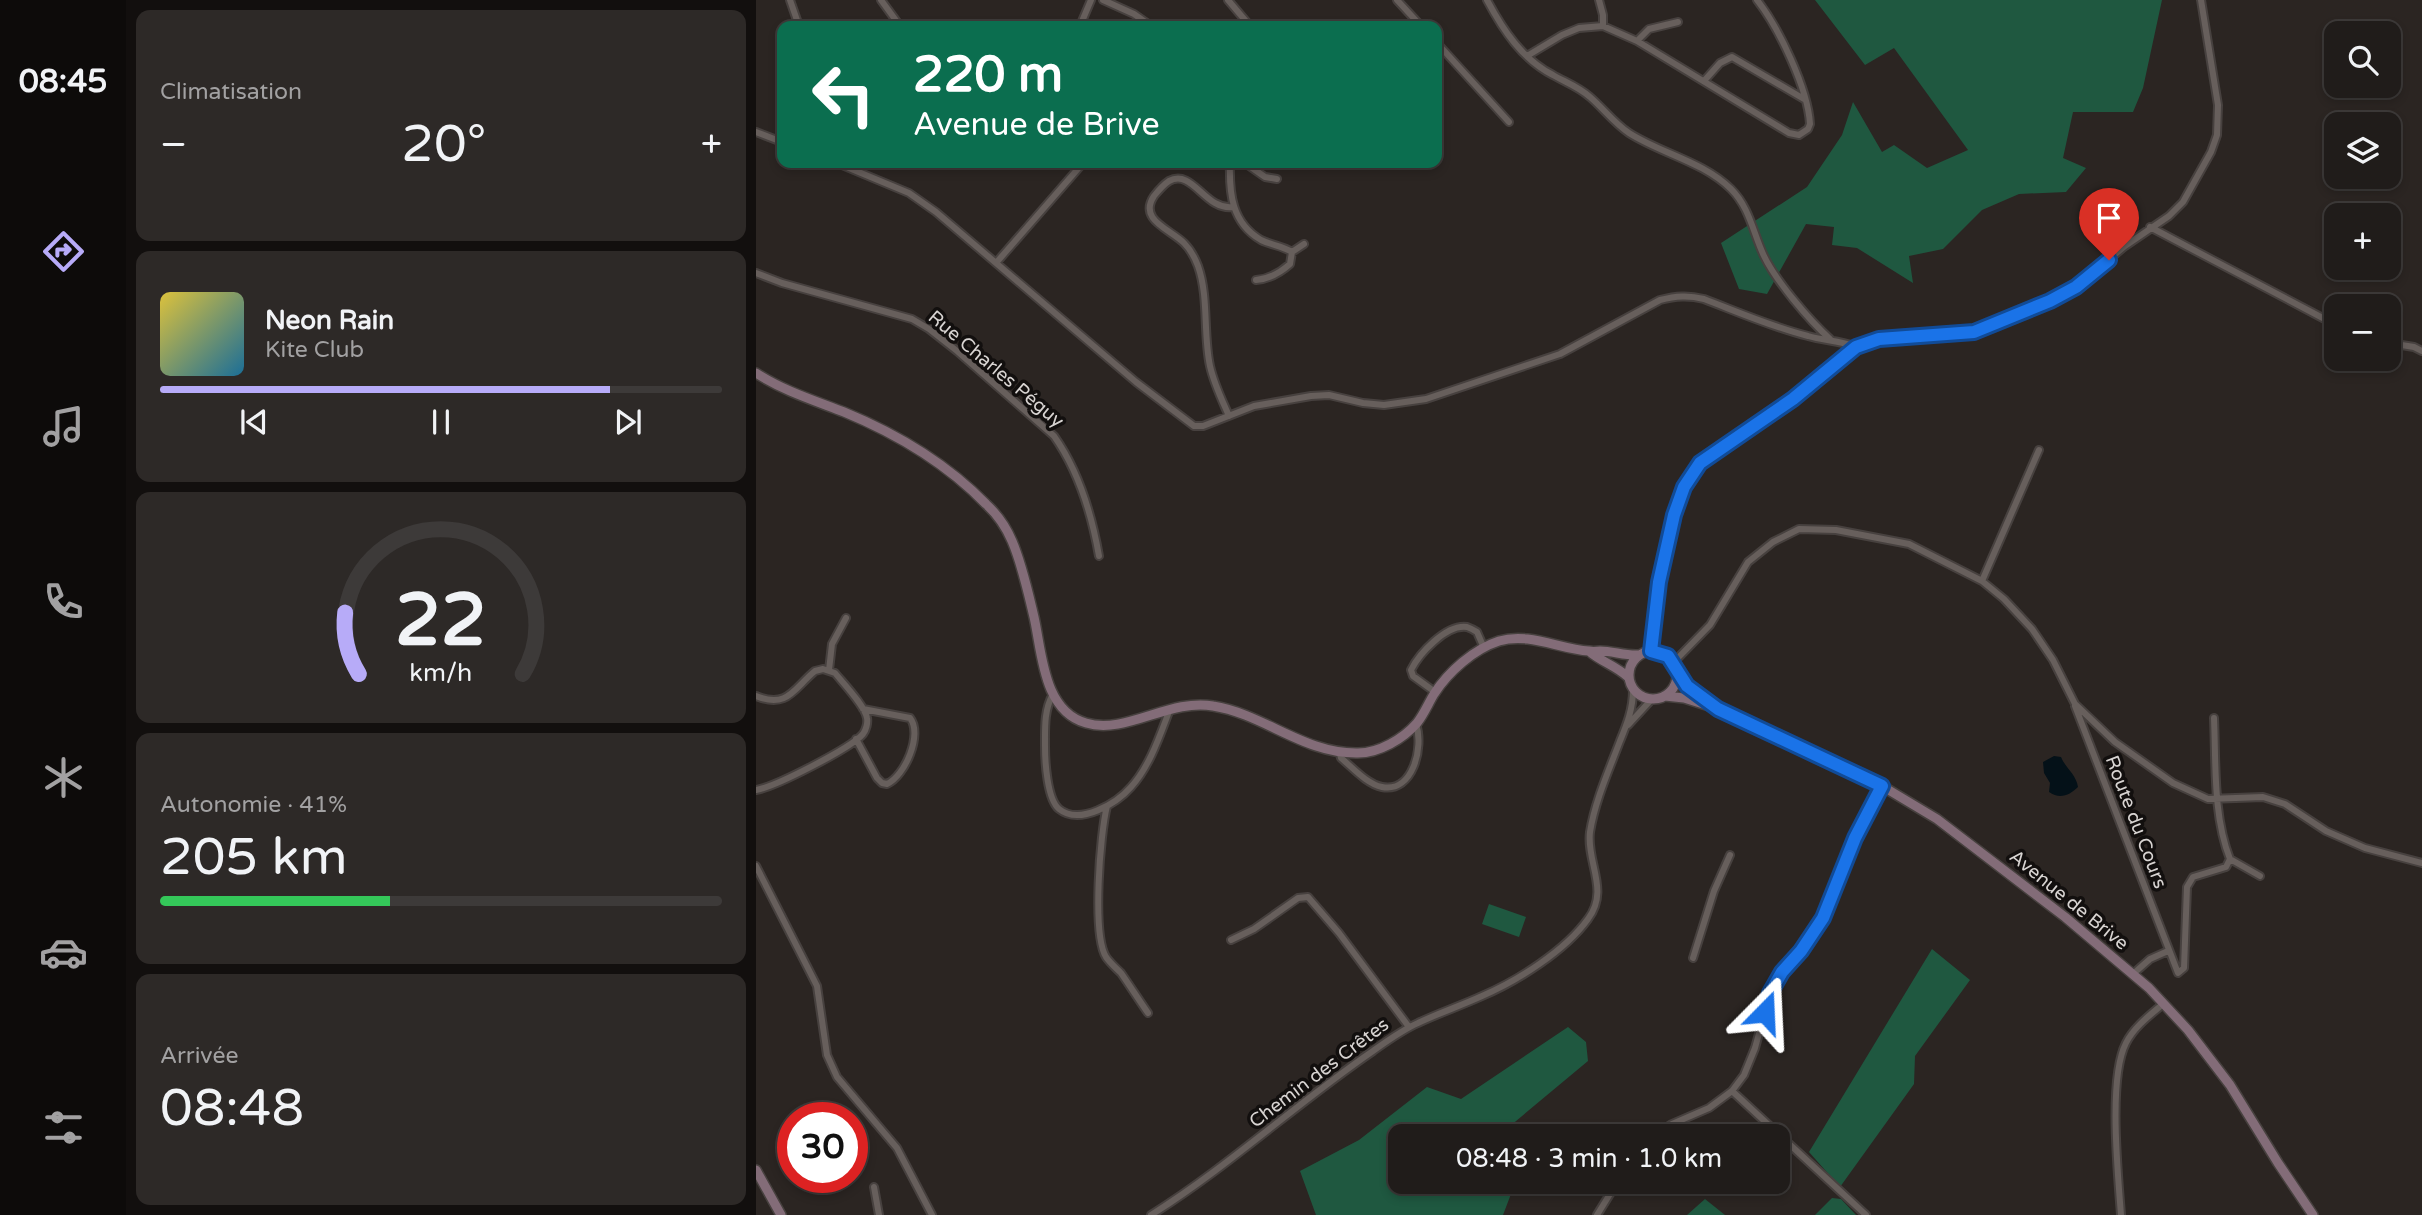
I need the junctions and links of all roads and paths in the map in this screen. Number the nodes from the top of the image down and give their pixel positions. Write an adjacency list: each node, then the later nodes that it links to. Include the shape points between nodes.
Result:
1 (790, 0): 11 (street)
2 (881, 0): 12 (street)
3 (1091, 0): 13 (street)
4 (1103, 0): 14 (street)
5 (1228, 0): 15 (street)
6 (1397, 0): 16 (street)
7 (1487, 0): 21 (street, via 1507,36)
8 (1599, 0): 18 (street)
9 (1758, 0): 23 (street, via 1786,49)
10 (2202, 0): 33 (street, via 2218,105 2217,135 2183,202)
11 (797, 21)
12 (896, 21)
13 (1082, 21)
14 (1143, 21)
15 (1246, 21)
16 (1416, 21)
17 (1678, 22): 19 (street, via 1649,29)
18 (1603, 26): 19 (street); 21 (street, via 1579,28)
19 (1637, 41): 22 (street)
20 (1442, 48): 24 (street)
21 (1527, 56): 40 (street, via 1590,97 1628,132 1704,169 1731,189 1744,205 1765,258)
22 (1704, 81): 23 (street, via 1732,57); 23 (street, via 1794,135 1804,133 1810,124)
23 (1804, 99)
24 (1509, 122)
25 (756, 132): 26 (street)
26 (777, 140)
27 (849, 168): 36 (street, via 909,192)
28 (1079, 168): 36 (street)
29 (1230, 168): 32 (street)
30 (1252, 168): 31 (street)
31 (1277, 179)
32 (1233, 207): 35 (street, via 1251,232); 45 (street, via 1216,206 1179,178 1160,189 1149,211 1183,242 1198,266 1210,366)
33 (2150, 228): 39 (street); 42 (street, via 2076,287 1974,332 1879,339)
34 (1304, 244): 35 (street)
35 (1292, 252): 38 (street, via 1285,268)
36 (996, 262): 45 (street, via 1185,421 1203,426)
37 (756, 273): 47 (street, Rue Charles Péguy, via 912,319 957,351 1054,436 1094,528)
38 (1256, 280)
39 (2324, 319)
40 (1832, 340): 42 (street); 45 (street, via 1793,332 1704,299 1674,296 1559,354 1426,399 1384,405 1311,396 1254,406)
41 (2401, 345): 43 (street)
42 (1856, 347): 51 (street, via 1766,419 1710,454 1690,474 1674,515 1659,582)
43 (2422, 351)
44 (756, 373): 59 (street, via 928,456 995,512 1012,540)
45 (1229, 416)
46 (2039, 450): 48 (street)
47 (1099, 556)
48 (1982, 581): 54 (street, Route du Cours, via 1909,544 1836,530 1798,529 1748,562 1710,625); 63 (street, Route du Cours, via 2032,629)
49 (846, 618): 55 (street, via 832,644)
50 (1484, 648): 52 (street, via 1519,639); 58 (street); 58 (street, via 1477,632 1465,627 1441,636 1415,660 1411,670)
51 (1651, 651): 53 (street); 54 (street, via 1660,652)
52 (1590, 652): 53 (street); 56 (street)
53 (1639, 655): 56 (street)
54 (1675, 667): 61 (street, via 1676,682); 66 (street, via 1687,686)
55 (829, 670): 60 (street, via 815,671 796,692 782,699); 64 (street)
56 (1628, 677): 57 (street)
57 (1633, 690): 62 (street); 69 (street, Chemin des Crêtes)
58 (1435, 692): 68 (street)
59 (1053, 694): 65 (street, via 1075,719 1088,724 1114,725); 75 (street, via 1045,726 1053,801 1069,813)
60 (756, 696)
61 (1665, 696): 62 (street); 66 (street)
62 (1651, 699): 69 (street, Chemin des Crêtes)
63 (2075, 704): 74 (street, Route du Cours, via 2115,742 2173,783); 82 (street, Route du Cours)
64 (863, 709): 70 (street, via 866,727); 70 (street, via 910,718 913,745 906,763 887,784 877,778)
65 (1170, 709): 71 (street, via 1216,706 1327,751); 75 (street, via 1142,771 1119,799)
66 (1718, 709): 72 (street, Avenue de Brive)
67 (2214, 718): 74 (street)
68 (1416, 724): 71 (street, via 1384,747 1358,753); 71 (street, via 1420,751 1415,765 1398,784 1380,787 1341,758)
69 (1627, 726): 87 (street, Chemin des Crêtes, via 1590,835 1598,882 1590,918 1560,948 1506,984)
70 (856, 739): 73 (street, via 810,767)
71 (1339, 751)
72 (1882, 786): 84 (street, Avenue de Brive, via 1961,836); 88 (street, via 1823,918 1770,993 1755,1048)
73 (756, 790)
74 (2218, 800): 77 (street); 78 (street, via 2263,797 2285,804 2326,831 2365,848)
75 (1107, 806): 86 (street, via 1098,879 1101,939 1105,956)
76 (1730, 855): 83 (street)
77 (2230, 859): 80 (street); 82 (street, Route du Cours, via 2226,867 2193,877 2187,887 2184,968 2180,973)
78 (2422, 863)
79 (756, 866): 95 (street, via 817,986 827,1055 837,1077 897,1148)
80 (2260, 876)
81 (1231, 940): 87 (street, via 1298,898 1308,897)
82 (2168, 951): 84 (street)
83 (1693, 958)
84 (2133, 974): 85 (street, Avenue de Brive)
85 (2163, 1004): 99 (street, via 2126,1042 2118,1067); 100 (street, Avenue de Brive, via 2230,1085)
86 (1148, 1013)
87 (1409, 1027): 96 (street, Chemin des Crêtes)
88 (1732, 1091): 89 (street, via 1709,1108); 98 (street)
89 (1672, 1124)
90 (756, 1170): 93 (street)
91 (874, 1187): 94 (street)
92 (1610, 1194): 97 (street)
93 (781, 1215)
94 (879, 1215)
95 (932, 1215)
96 (1151, 1215)
97 (1598, 1215)
98 (1866, 1215)
99 (2121, 1215)
100 (2313, 1215)

